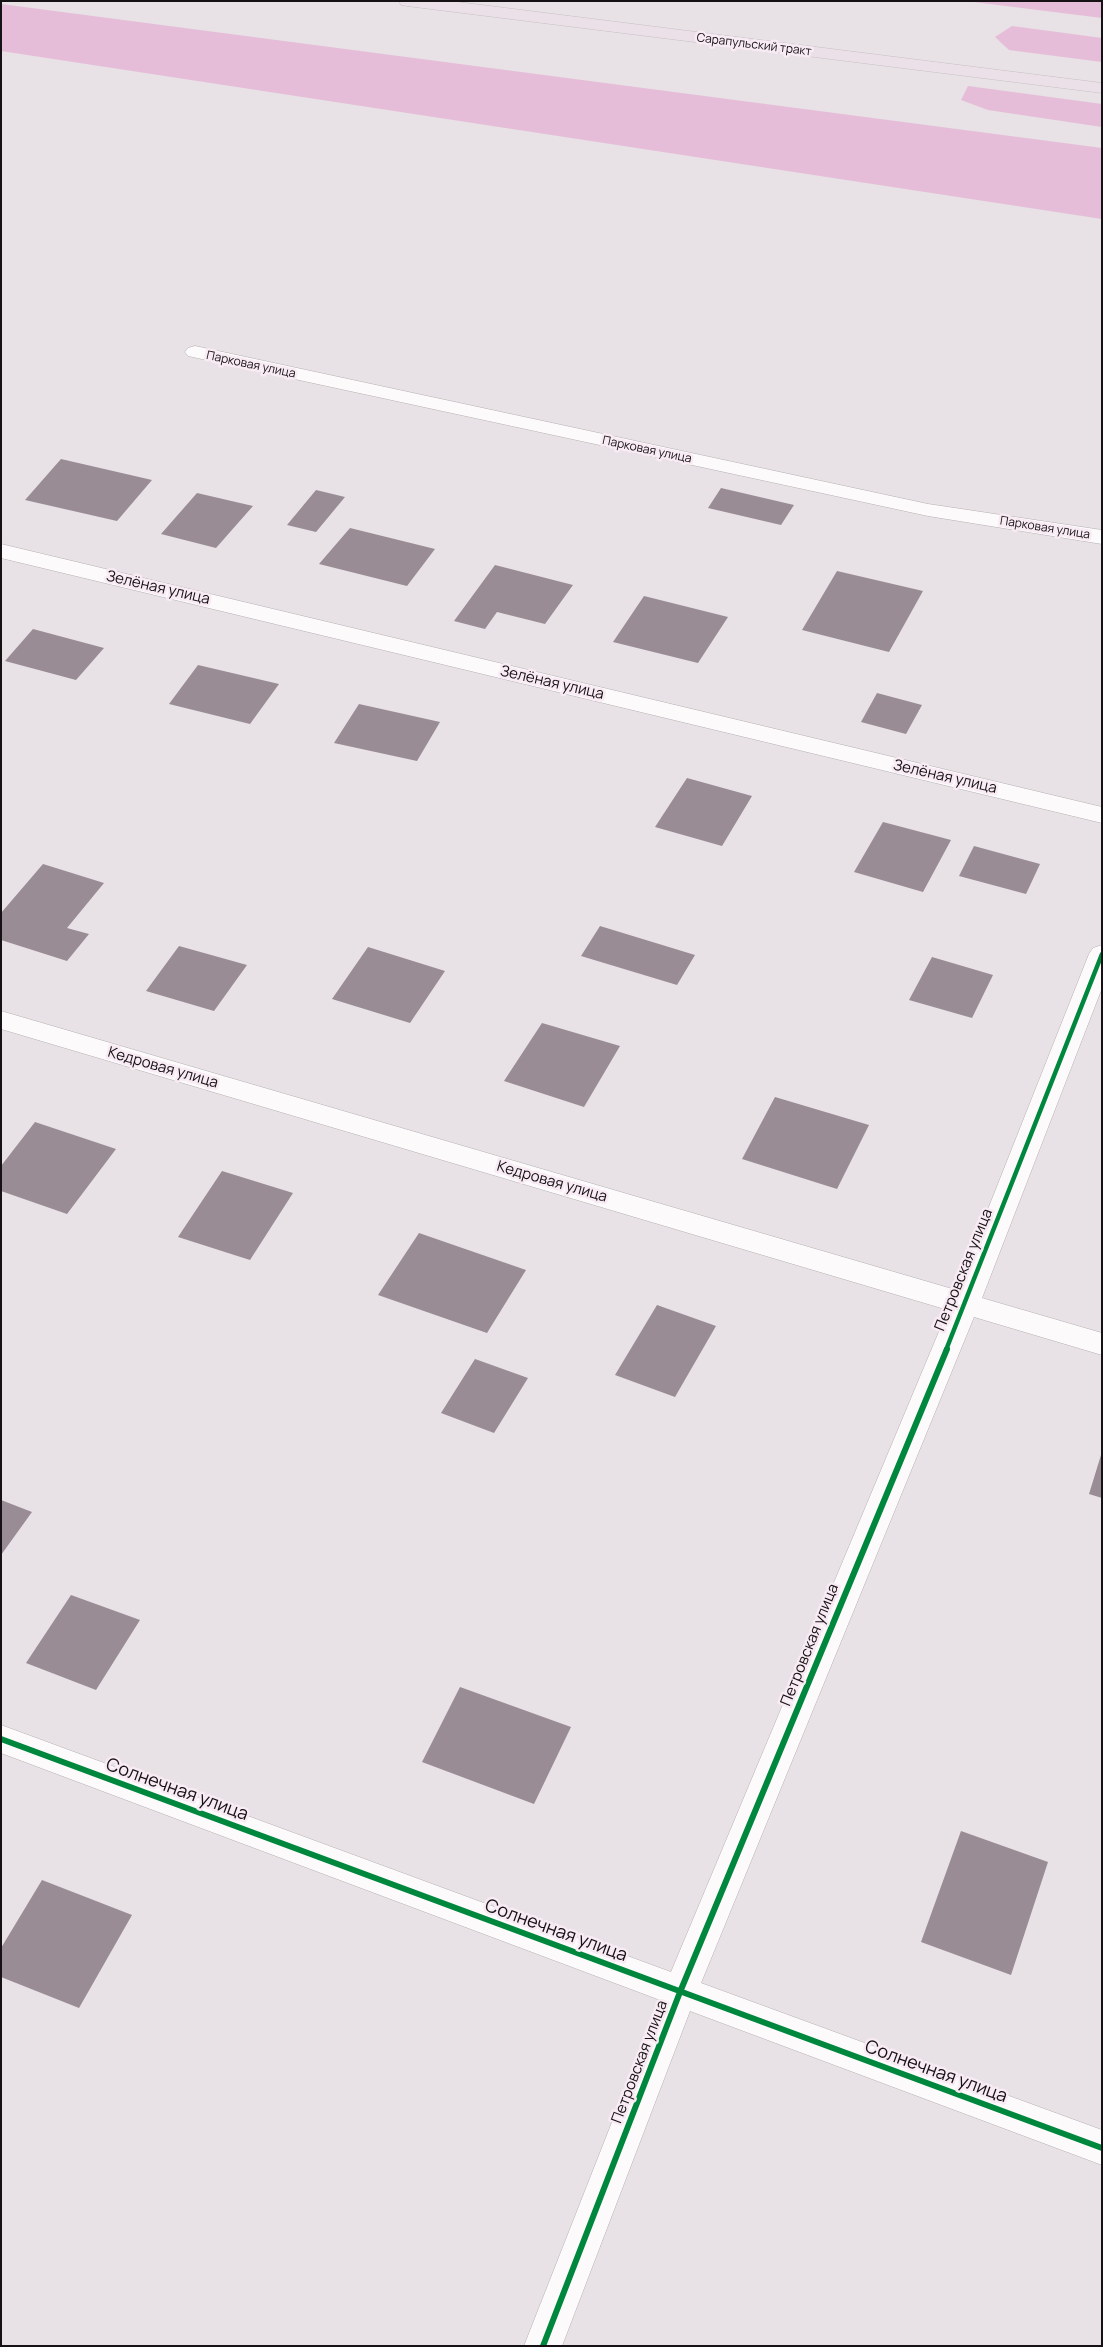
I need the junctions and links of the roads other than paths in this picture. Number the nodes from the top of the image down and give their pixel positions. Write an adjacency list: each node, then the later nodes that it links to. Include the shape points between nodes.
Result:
1 (407, 1): 2 (main road, Сарапульский тракт)
2 (1102, 88)
3 (195, 352): 4 (street, Парковая улица, via 928,510)
4 (1102, 537)
5 (1, 551): 6 (street, Зелёная улица)
6 (1102, 815)
7 (1102, 954): 9 (street, Петровская улица)
8 (1, 1020): 9 (street, Кедровая улица)
9 (965, 1304): 10 (street, Кедровая улица); 12 (street, Петровская улица)
10 (1102, 1344)
11 (1, 1739): 12 (street, Солнечная улица)
12 (680, 1992): 13 (street, Солнечная улица); 14 (street, Петровская улица)
13 (1102, 2148)
14 (543, 2346)

